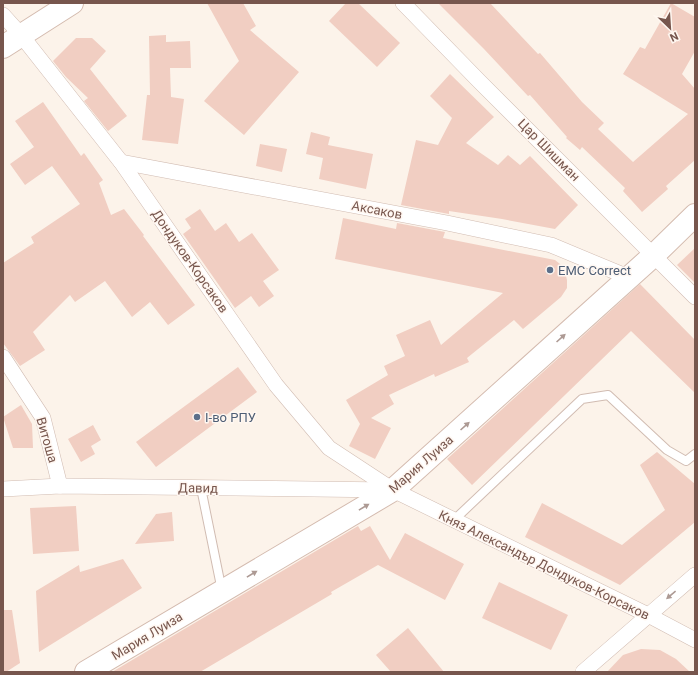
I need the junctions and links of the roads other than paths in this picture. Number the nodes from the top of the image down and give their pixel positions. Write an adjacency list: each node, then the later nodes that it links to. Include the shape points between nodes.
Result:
1 (72, 3): 4 (street)
2 (403, 3): 8 (street, Цар Шишман)
3 (3, 15): 4 (street, Дондуков-Корсаков)
4 (21, 35): 5 (street); 6 (street, Дондуков-Корсаков)
5 (3, 47)
6 (121, 162): 9 (street, Аксаков, via 551,245); 16 (street, Дондуков-Корсаков, via 276,385 329,448)
7 (695, 215): 8 (street, Мария Луиза)
8 (654, 255): 9 (street, Мария Луиза); 10 (street, Цар Шишман)
9 (628, 277): 16 (street, Мария Луиза, one-way to 9)
10 (695, 296)
11 (3, 357): 13 (street, Витоша, via 43,418)
12 (695, 454): 17 (lane, via 686,461 667,450 608,395 582,399)
13 (60, 486): 14 (street, Давид); 15 (street, Давид)
14 (201, 488): 16 (street, Давид); 19 (lane)
15 (3, 489)
16 (393, 490): 17 (street, Княз Александър Дондуков-Корсаков); 19 (street, Мария Луиза, one-way to 16)
17 (454, 520): 20 (street, Княз Александър Дондуков-Корсаков)
18 (695, 575): 20 (street, one-way to 20)
19 (222, 591): 23 (street, Мария Луиза)
20 (648, 615): 21 (street, Княз Александър Дондуков-Корсаков); 22 (street)
21 (695, 640)
22 (586, 671)
23 (86, 672)

